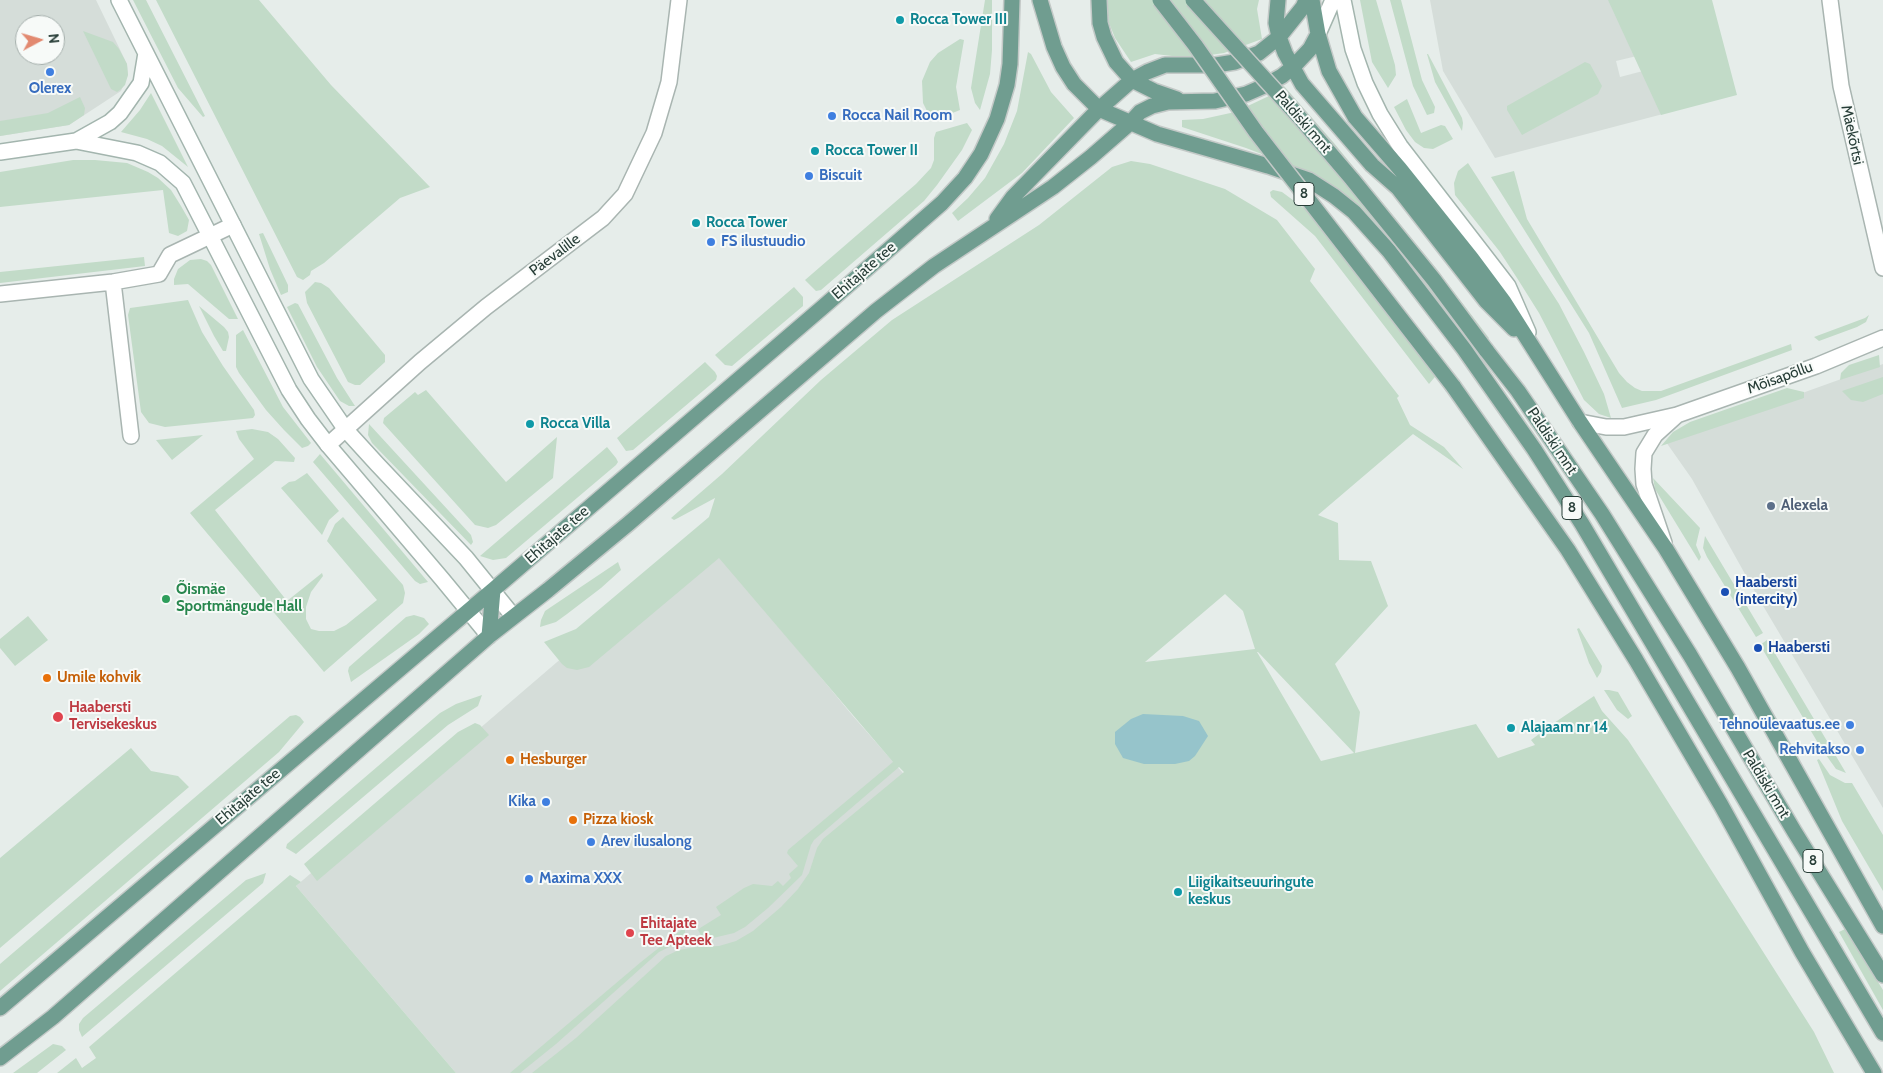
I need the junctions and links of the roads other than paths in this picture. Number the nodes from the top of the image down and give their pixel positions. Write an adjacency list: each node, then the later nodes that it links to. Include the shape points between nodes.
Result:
1 (119, 0): 18 (main road)
2 (679, 0): 36 (main road, Päevalille, via 669,82 654,133 626,194 603,218 420,362)
3 (1012, 0): 40 (main road, Ehitajate tee, via 1007,86 997,119 966,178 823,307)
4 (1040, 0): 15 (main road)
5 (1051, 0): 15 (main road)
6 (1099, 0): 20 (main road, via 1104,37 1116,62)
7 (1160, 0): 50 (main road, 8, bridge, via 1256,132 1453,386 1568,550 1721,805 1802,952)
8 (1193, 0): 46 (main road, Paldiski mnt / 8, bridge, via 1300,118 1434,280 1518,390 1602,514 1690,655)
9 (1278, 0): 17 (main road, via 1276,23)
10 (1306, 0): 17 (main road)
11 (1312, 0): 16 (main road, Paldiski mnt)
12 (1333, 0): 16 (main road)
13 (1343, 0): 33 (main road, via 1352,49 1380,114 1400,146 1508,286)
14 (1830, 0): 29 (main road, Mäekõrtsi, via 1841,86)
15 (1047, 22): 22 (main road, via 1054,47 1074,84)
16 (1318, 34): 19 (main road, via 1310,50); 33 (main road, Paldiski mnt / 8, via 1329,71 1355,117 1472,259)
17 (1279, 37): 19 (main road); 20 (main road, via 1259,53 1235,62 1165,65)
18 (146, 53): 24 (main road, via 141,83 120,113); 26 (main road)
19 (1293, 67): 21 (main road, via 1246,94); 33 (main road, via 1302,84 1372,165 1398,188 1486,301)
20 (1132, 80): 21 (main road, via 1162,95); 22 (main road)
21 (1194, 101): 23 (main road, via 1152,106)
22 (1099, 109): 23 (main road, Paldiski mnt); 27 (main road, via 1014,197)
23 (1124, 127): 27 (main road, via 1053,187); 48 (main road, Paldiski mnt / 8, via 1309,180 1354,212 1389,251 1464,349 1582,524)
24 (76, 141): 25 (main road); 28 (main road, via 137,153 160,163 183,183)
25 (0, 152)
26 (233, 225): 28 (main road); 36 (main road, via 311,379)
27 (990, 228): 43 (main road, via 876,311 628,524)
28 (210, 236): 30 (main road, via 170,255 159,274); 38 (main road, via 290,390)
29 (1883, 268)
30 (113, 282): 31 (main road); 37 (main road)
31 (0, 294)
32 (1883, 338): 34 (main road, Mõisapõllu, via 1816,366)
33 (1537, 354): 35 (main road, Paldiski mnt / 8)
34 (1677, 415): 35 (main road, Mõisapõllu, via 1624,427); 39 (main road, Mõisapõllu, via 1655,435 1644,453 1644,484)
35 (1580, 422): 39 (main road, Paldiski mnt / 8)
36 (346, 430): 38 (main road, Päevalille); 40 (main road)
37 (131, 436)
38 (328, 445): 41 (main road)
39 (1666, 549): 45 (main road, Paldiski mnt / 8, via 1738,668)
40 (493, 590): 41 (main road, Ehitajate tee); 42 (main road); 43 (main road)
41 (468, 610): 42 (main road); 44 (main road); 47 (main road, Ehitajate tee)
42 (491, 613): 43 (main road); 44 (main road)
43 (513, 616): 44 (main road)
44 (488, 636): 49 (main road, via 53,1018)
45 (1883, 926)
46 (1883, 976)
47 (0, 1008)
48 (1883, 1033)
49 (0, 1058)
50 (1874, 1073)

